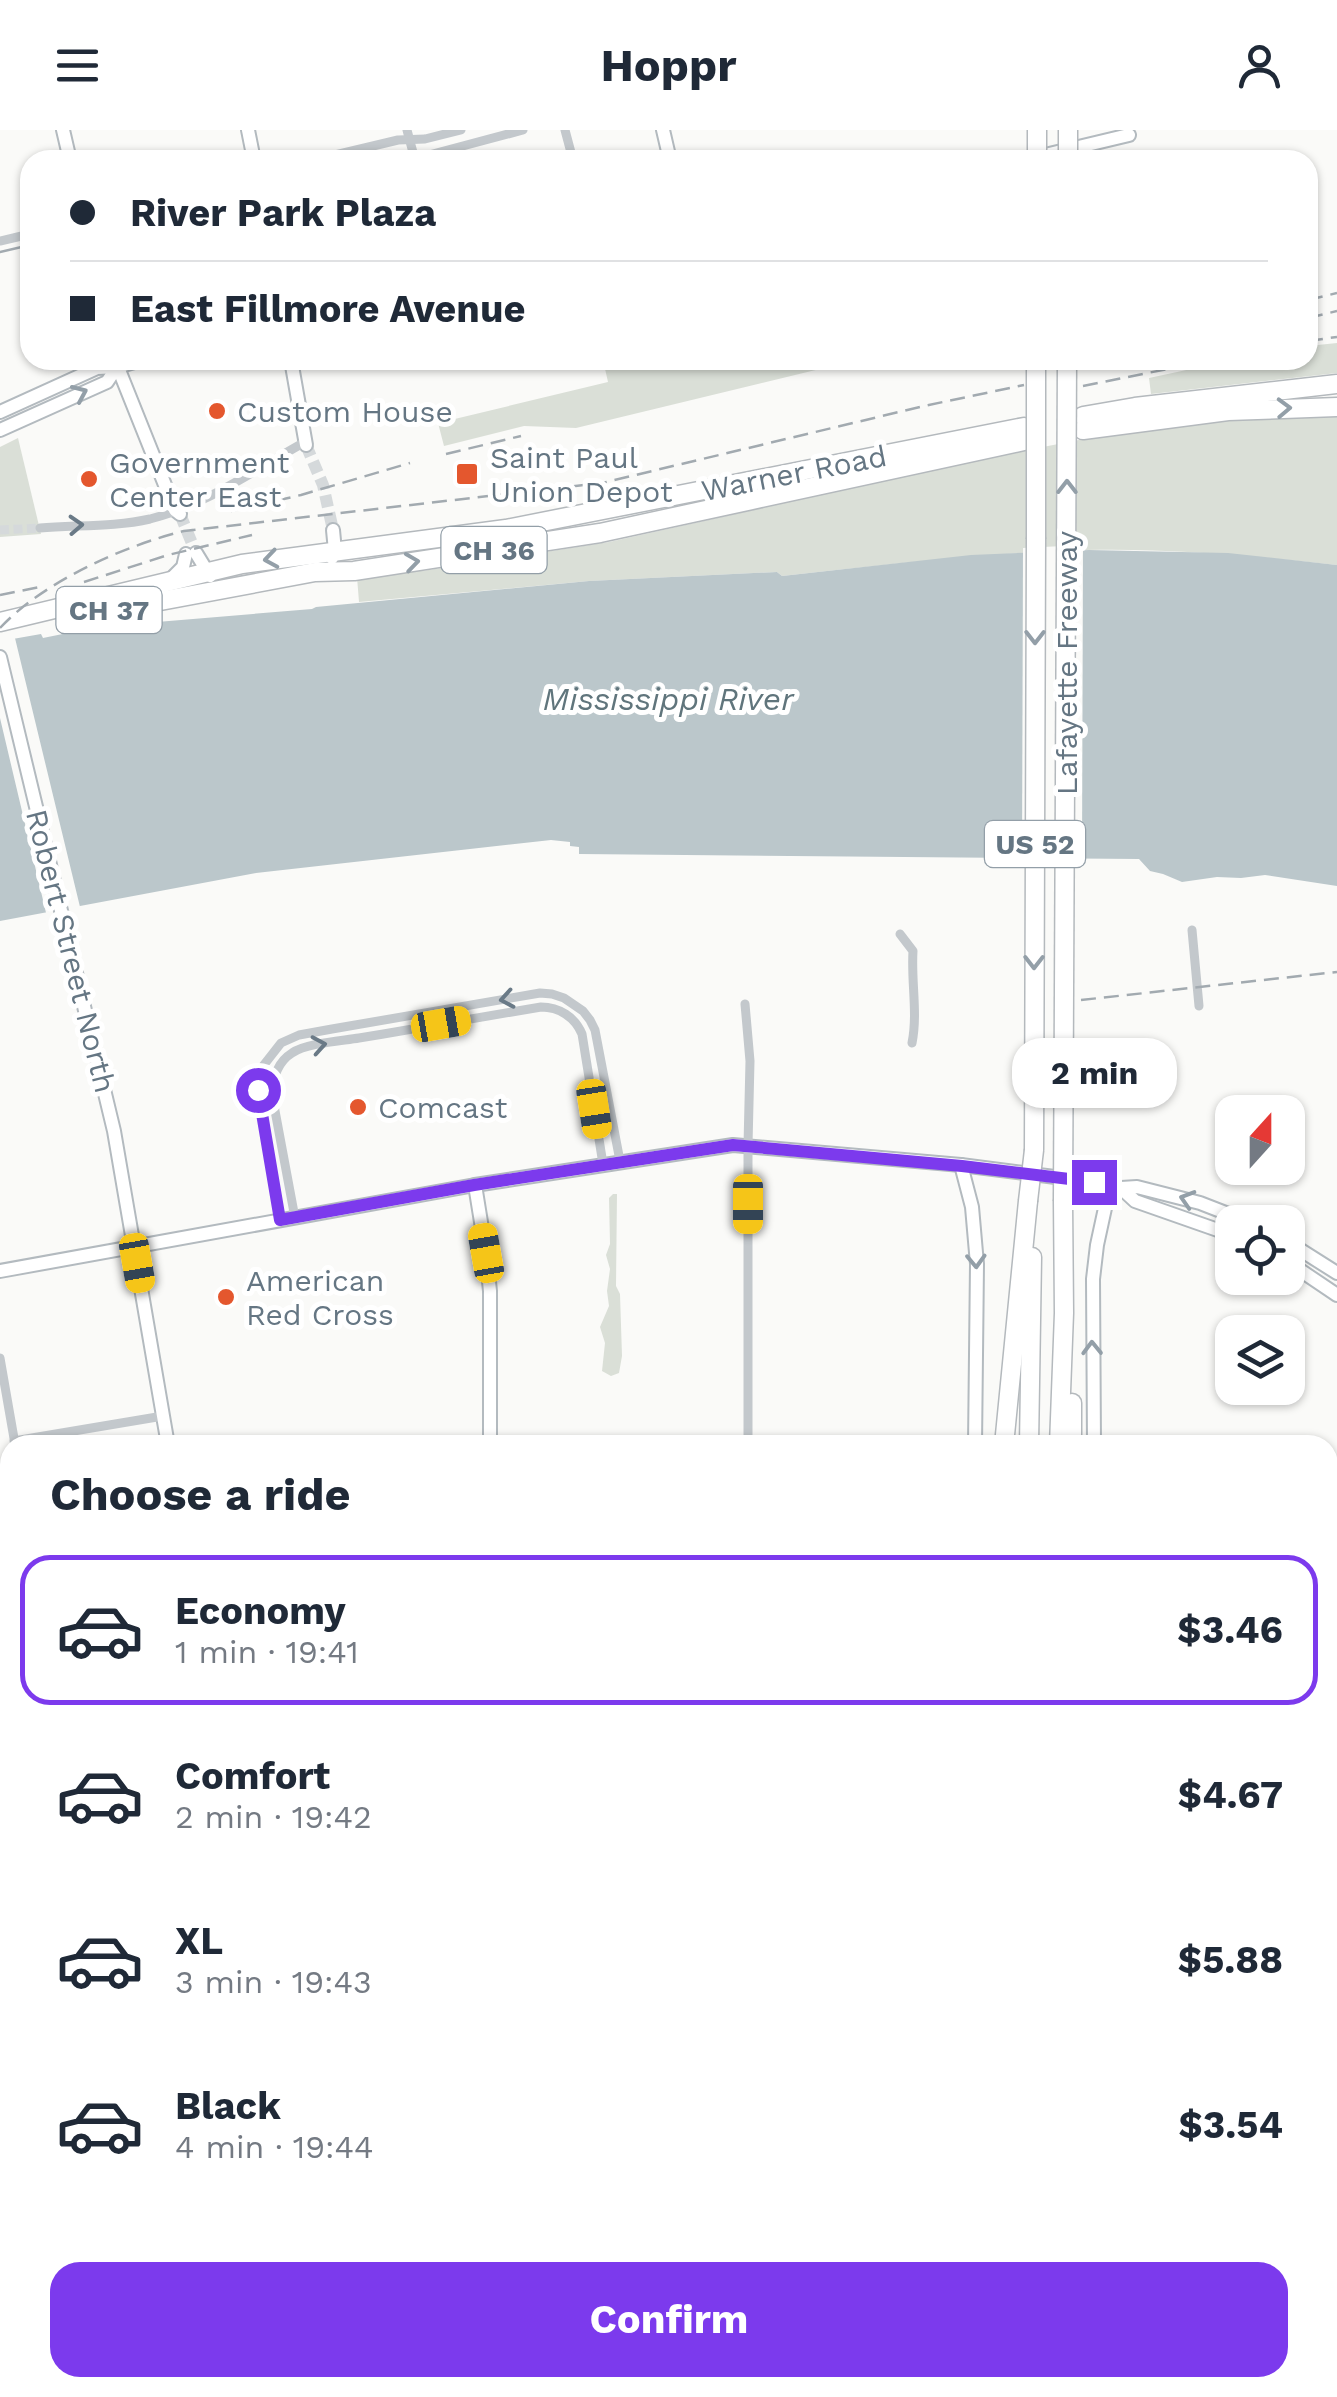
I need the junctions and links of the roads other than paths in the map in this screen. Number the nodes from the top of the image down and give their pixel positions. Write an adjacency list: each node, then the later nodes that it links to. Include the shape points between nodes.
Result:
1 (461, 130): 4 (street)
2 (523, 130): 6 (street)
3 (1129, 133): 7 (street)
4 (409, 135): 5 (street)
5 (356, 150)
6 (451, 150)
7 (1063, 150)
8 (93, 370): 16 (street)
9 (113, 370): 17 (street, one-way to 9, via 107,382)
10 (119, 370): 19 (street)
11 (293, 370): 18 (street)
12 (1036, 370): 41 (highway, Lafayette Freeway / US 52, one-way to 41, bridge)
13 (1067, 370): 52 (highway, Lafayette Freeway / US 52, one-way to 13, bridge)
14 (1337, 384): 15 (highway, one-way to 15, via 1135,407 1083,423)
15 (1337, 407)
16 (0, 412)
17 (0, 430)
18 (305, 444): 19 (street)
19 (176, 514): 20 (street, one-way to 19)
20 (40, 528)
21 (332, 530): 22 (street)
22 (335, 551): 23 (highway, Warner Road / CH 37, one-way to 23); 24 (street); 24 (highway, Warner Road / CH 36, one-way to 22, via 600,532 1024,434 506,529)
23 (207, 571): 25 (highway, CH 37); 25 (street, via 191,553); 26 (street)
24 (316, 572): 26 (highway, Warner Road / CH 37)
25 (165, 582): 27 (highway, CH 37)
26 (218, 589): 28 (highway, CH 37)
27 (0, 622)
28 (0, 634)
29 (0, 658): 46 (street, Robert Street North, via 110,1111)
30 (1192, 930): 33 (street)
31 (900, 934): 34 (street, via 913,951)
32 (745, 1004): 35 (street)
33 (1199, 1006)
34 (912, 1044)
35 (748, 1145): 36 (street); 38 (street); 59 (street)
36 (620, 1161): 37 (street); 44 (street, one-way to 44, via 595,1030 583,1010 564,998 540,993 332,1029 289,1038 263,1066 259,1100)
37 (604, 1164): 39 (street); 43 (street, one-way to 37, via 273,1082 295,1050 334,1042 541,1007 558,1010 582,1034)
38 (962, 1166): 40 (street); 60 (street, one-way to 60, via 977,1264)
39 (474, 1185): 43 (street); 58 (street, via 490,1290)
40 (1115, 1187): 42 (street, one-way to 40, via 1164,1192); 45 (street); 65 (street, one-way to 40, via 1093,1279)
41 (1031, 1201): 61 (highway); 62 (highway)
42 (1215, 1208)
43 (295, 1218): 44 (street)
44 (280, 1220): 46 (street)
45 (1215, 1229)
46 (134, 1247): 48 (street); 54 (street, Robert Street North)
47 (1305, 1253): 50 (street)
48 (0, 1271)
49 (1305, 1273): 51 (street)
50 (1337, 1273)
51 (1337, 1295)
52 (1064, 1312): 63 (highway, Lafayette Freeway / US 52); 64 (highway)
53 (0, 1358): 55 (street)
54 (163, 1416): 56 (street); 57 (street, Robert Street North)
55 (14, 1435)
56 (59, 1435)
57 (166, 1435)
58 (490, 1435)
59 (748, 1435)
60 (975, 1435)
61 (1005, 1435)
62 (1030, 1435)
63 (1058, 1435)
64 (1072, 1435)
65 (1094, 1435)

